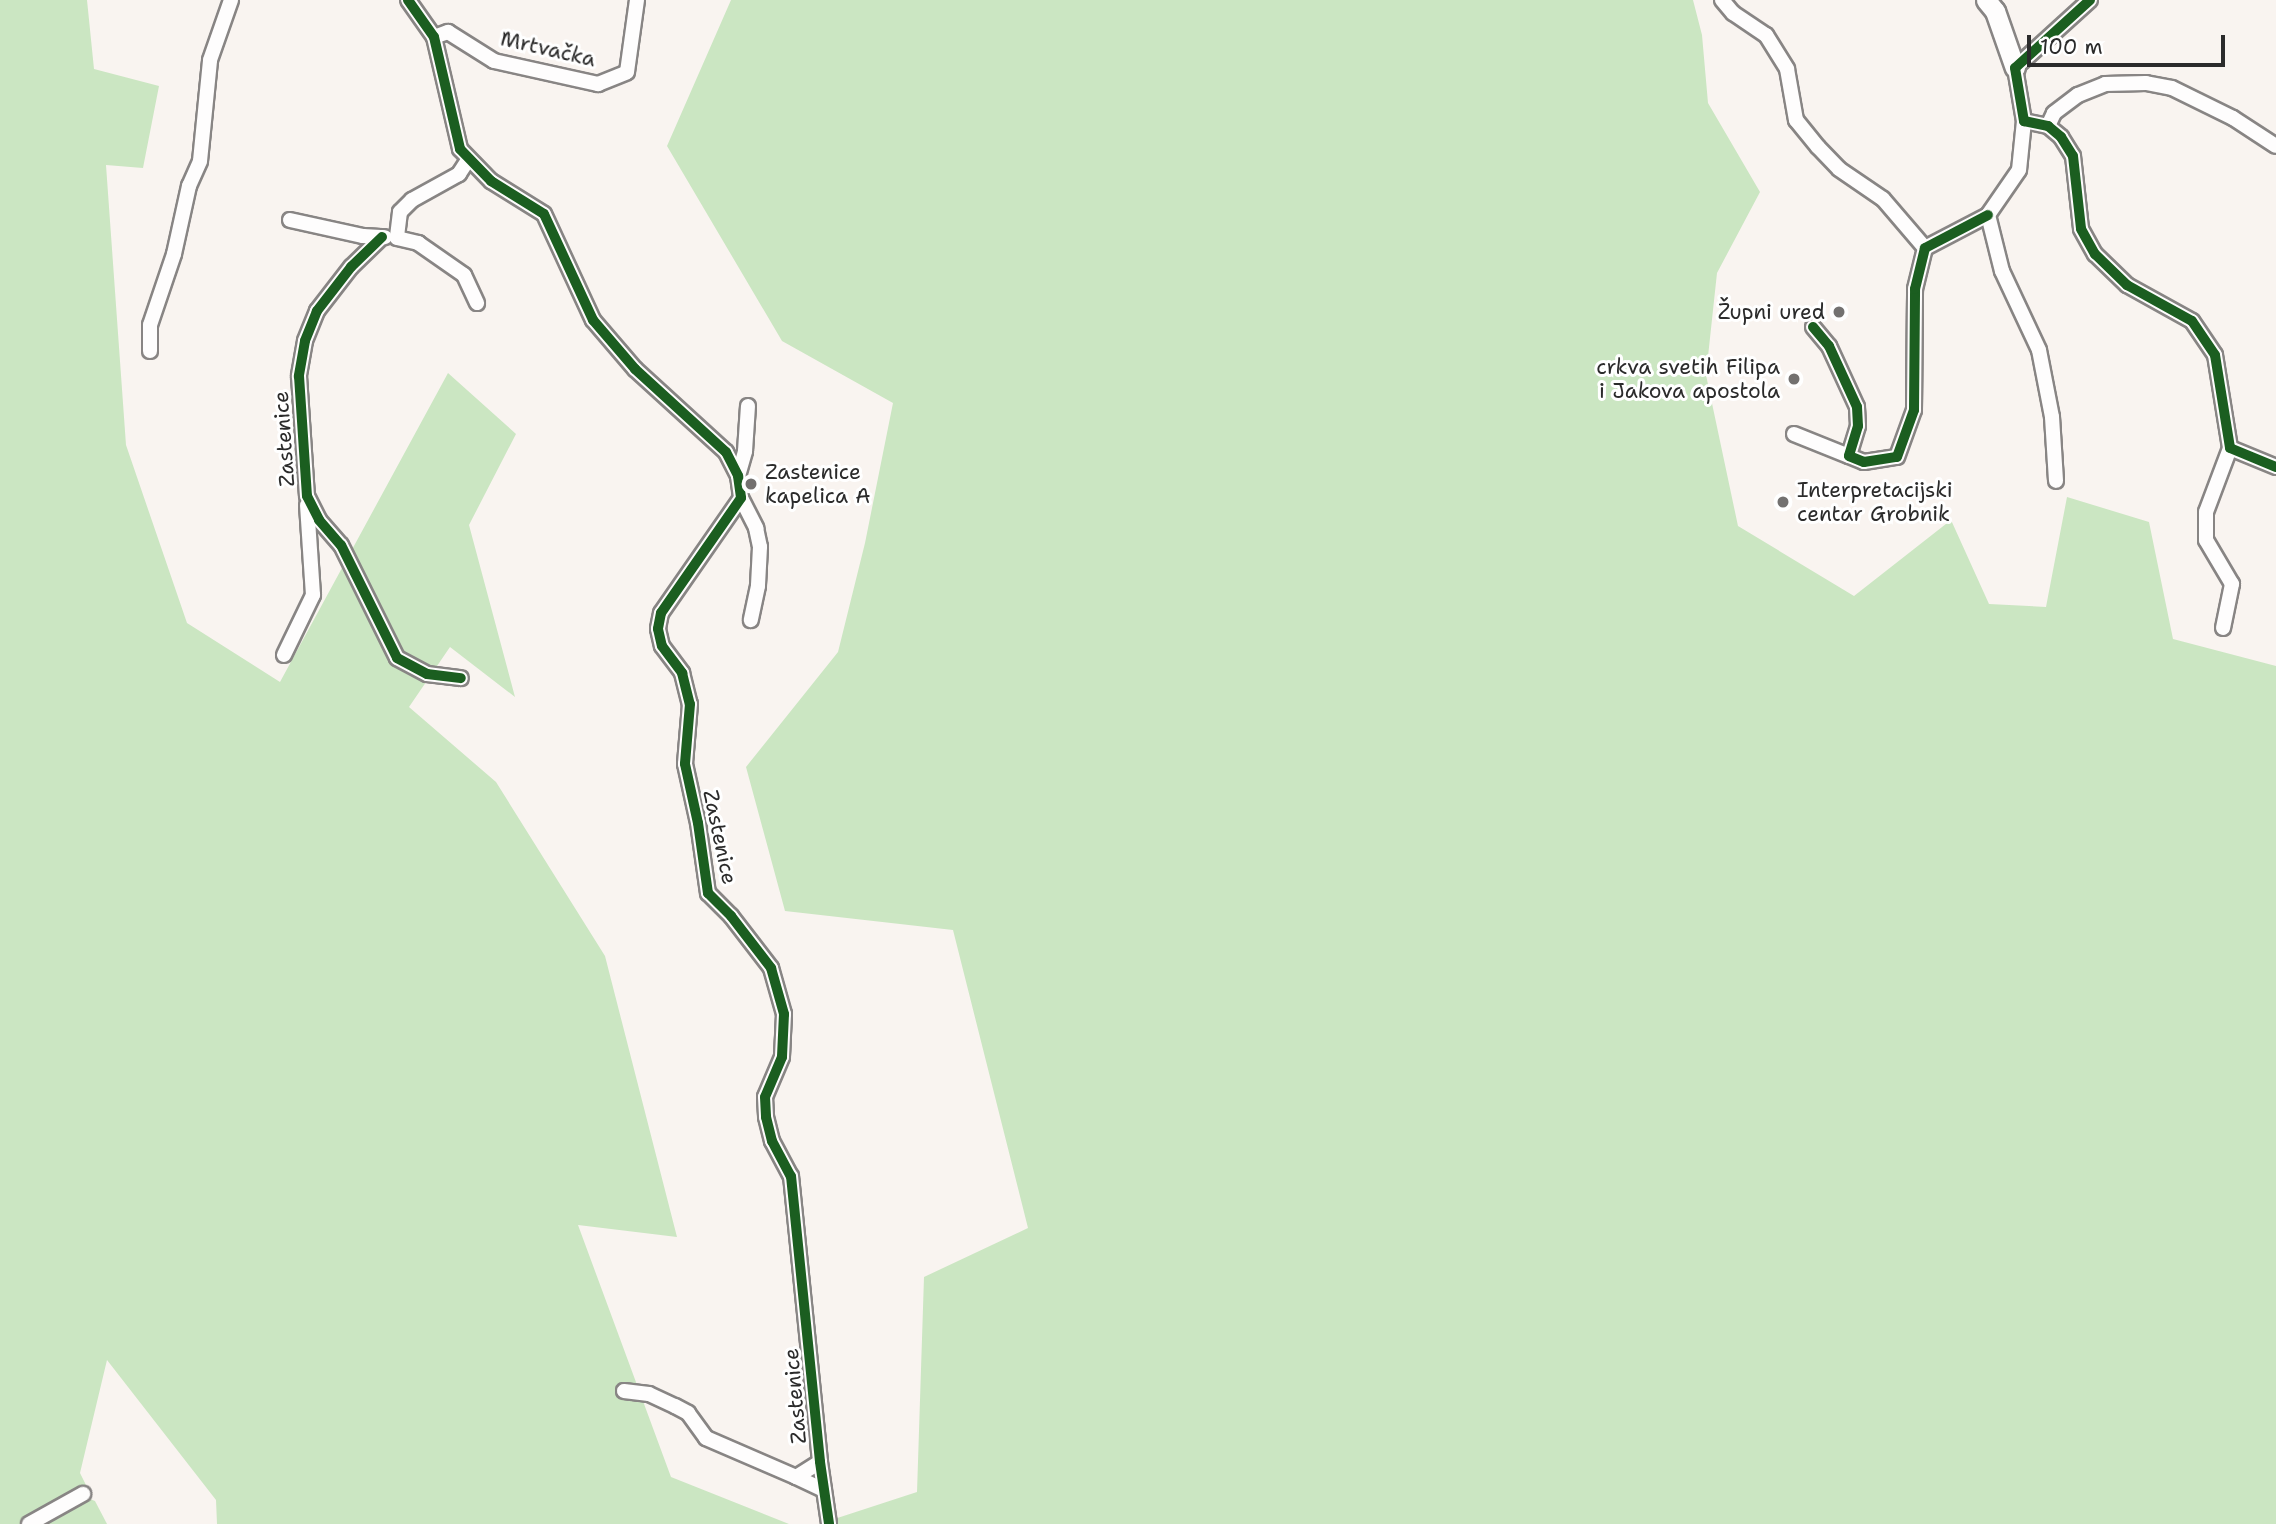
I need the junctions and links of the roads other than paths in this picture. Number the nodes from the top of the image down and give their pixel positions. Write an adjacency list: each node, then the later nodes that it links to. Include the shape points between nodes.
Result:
1 (231, 0): 19 (street, via 210,60 200,161 150,325)
2 (408, 0): 7 (street)
3 (637, 0): 7 (street, Mrtvačka, via 626,72 598,84 494,61 448,32)
4 (1722, 0): 16 (street, via 1732,13 1766,35 1787,69 1796,120 1818,147 1839,169 1883,199)
5 (1986, 0): 8 (main road, via 1995,11)
6 (2090, 0): 8 (street)
7 (434, 37): 12 (street, via 453,132)
8 (2015, 68): 9 (street)
9 (2024, 121): 10 (street); 13 (street, via 2019,170)
10 (2048, 126): 11 (street, via 2054,113 2105,83 2146,83 2172,88 2233,118); 22 (street, via 2073,156 2081,229 2095,254 2127,285 2192,321 2215,355)
11 (2276, 146)
12 (468, 160): 15 (street, Zastenice, via 459,174 412,200 400,212); 25 (street, via 491,181 544,214 593,320 635,369 726,452)
13 (1988, 215): 16 (street); 26 (street, via 2002,271 2039,350 2052,417)
14 (290, 220): 15 (street)
15 (390, 237): 17 (street, via 418,243 464,275); 27 (street, Zastenice, via 351,267 317,311 306,341 299,376)
16 (1925, 248): 23 (street, via 1915,289 1914,410 1903,444 1890,460 1864,462)
17 (477, 303)
18 (1813, 327): 23 (street, via 1829,346 1857,407 1858,426)
19 (150, 351)
20 (748, 406): 25 (street, via 746,451)
21 (1794, 434): 23 (street)
22 (2230, 448): 24 (street); 30 (street, via 2206,513 2206,540 2232,584)
23 (1849, 456)
24 (2276, 467)
25 (738, 476): 28 (street)
26 (2056, 481)
27 (307, 496): 31 (street, via 313,595); 32 (street, Zastenice, via 319,520 341,545 397,658 428,674)
28 (741, 498): 29 (street, via 760,547); 34 (street, Zastenice, via 661,613 658,629 662,646 682,673 690,704 685,764 708,893 771,968 784,1014 782,1057 765,1107 772,1141 791,1177)
29 (751, 620)
30 (2223, 628)
31 (284, 655)
32 (461, 678)
33 (624, 1391): 35 (street, Zastenice, via 649,1394 675,1406 688,1413 706,1438)
34 (820, 1462): 35 (street, Zastenice); 36 (street, Zastenice)
35 (796, 1478): 36 (street, Zastenice)
36 (824, 1490): 39 (street, Zastenice)
37 (83, 1494): 38 (street)
38 (29, 1524)
39 (830, 1524)

